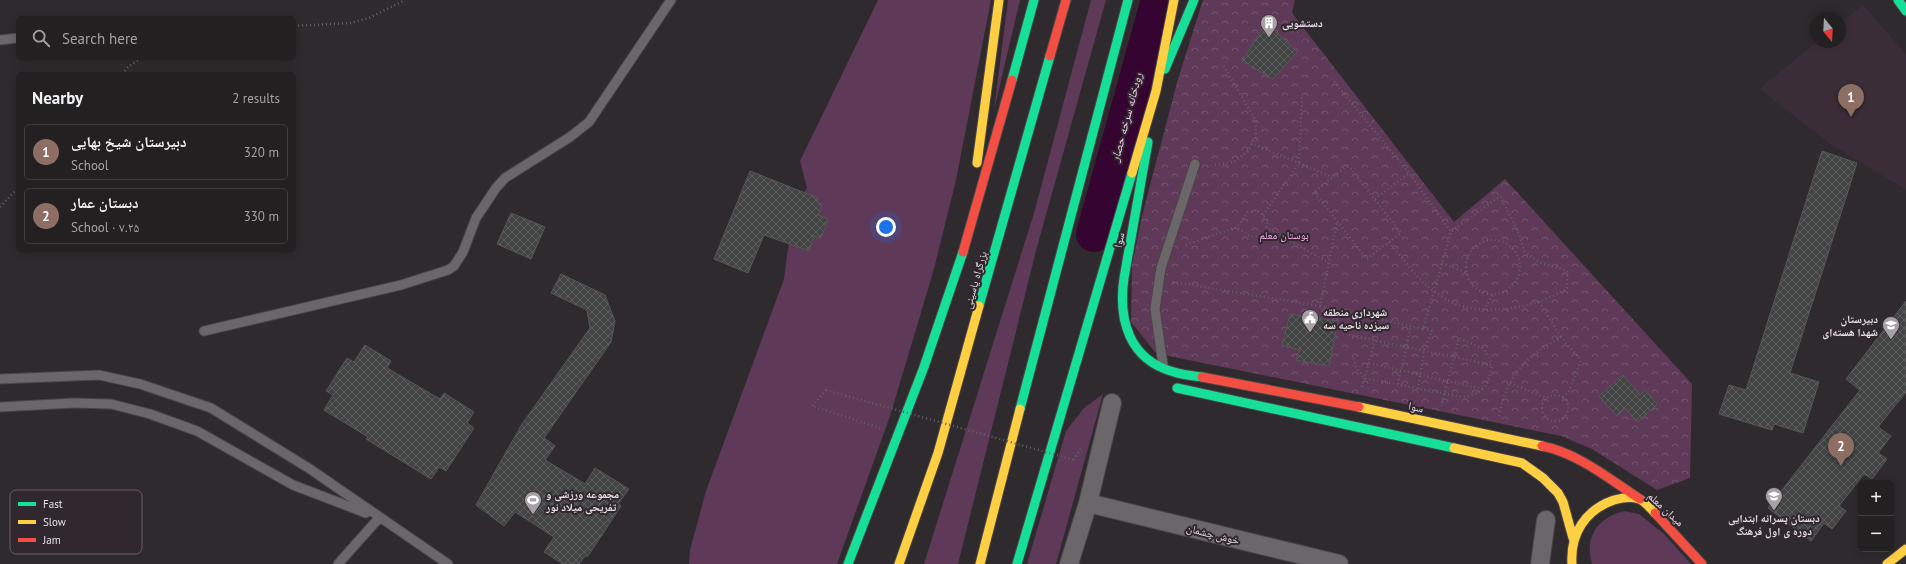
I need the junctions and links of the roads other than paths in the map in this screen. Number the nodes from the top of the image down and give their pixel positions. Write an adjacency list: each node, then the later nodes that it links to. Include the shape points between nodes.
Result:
1 (671, 0): 15 (lane, via 589,122 570,138 505,178 496,188 476,218 464,252 454,266 401,285)
2 (999, 0): 14 (main road)
3 (1034, 0): 14 (main road)
4 (1066, 0): 29 (main road, بزرگراه یاسینی, via 938,453)
5 (1128, 0): 30 (main road)
6 (1174, 0): 12 (main road)
7 (1194, 0): 12 (main road)
8 (1898, 0): 9 (main road)
9 (1906, 11)
10 (16, 38): 11 (lane)
11 (0, 40)
12 (1156, 91): 16 (main road, سوا, via 1121,306 1129,335); 31 (main road)
13 (1195, 164): 16 (lane, via 1161,268 1155,309)
14 (967, 242): 28 (main road, via 899,434)
15 (204, 331)
16 (1165, 378): 20 (main road, سوا, via 1174,372 1553,448 1583,462); 24 (main road, سوا, via 1522,463 1542,475 1558,493 1569,514)
17 (0, 379): 22 (lane, via 99,376 140,384 211,408 310,469)
18 (1112, 403): 21 (street)
19 (0, 407): 22 (lane, via 74,403 112,404 150,414 197,431 293,486)
20 (1640, 499): 24 (main road, میدان معلم, via 1624,498 1607,502 1592,510); 36 (main road, میدان معلم, via 1673,530)
21 (1088, 503): 32 (street); 33 (street, خوش چشمان)
22 (379, 518): 26 (lane); 27 (lane)
23 (1546, 520): 34 (street)
24 (1573, 538): 35 (main road, میدان معلم)
25 (1906, 548): 37 (main road)
26 (338, 564)
27 (448, 564)
28 (848, 564)
29 (899, 564)
30 (980, 564)
31 (1017, 564)
32 (1069, 564)
33 (1339, 564)
34 (1540, 564)
35 (1572, 564)
36 (1702, 564)
37 (1887, 564)

